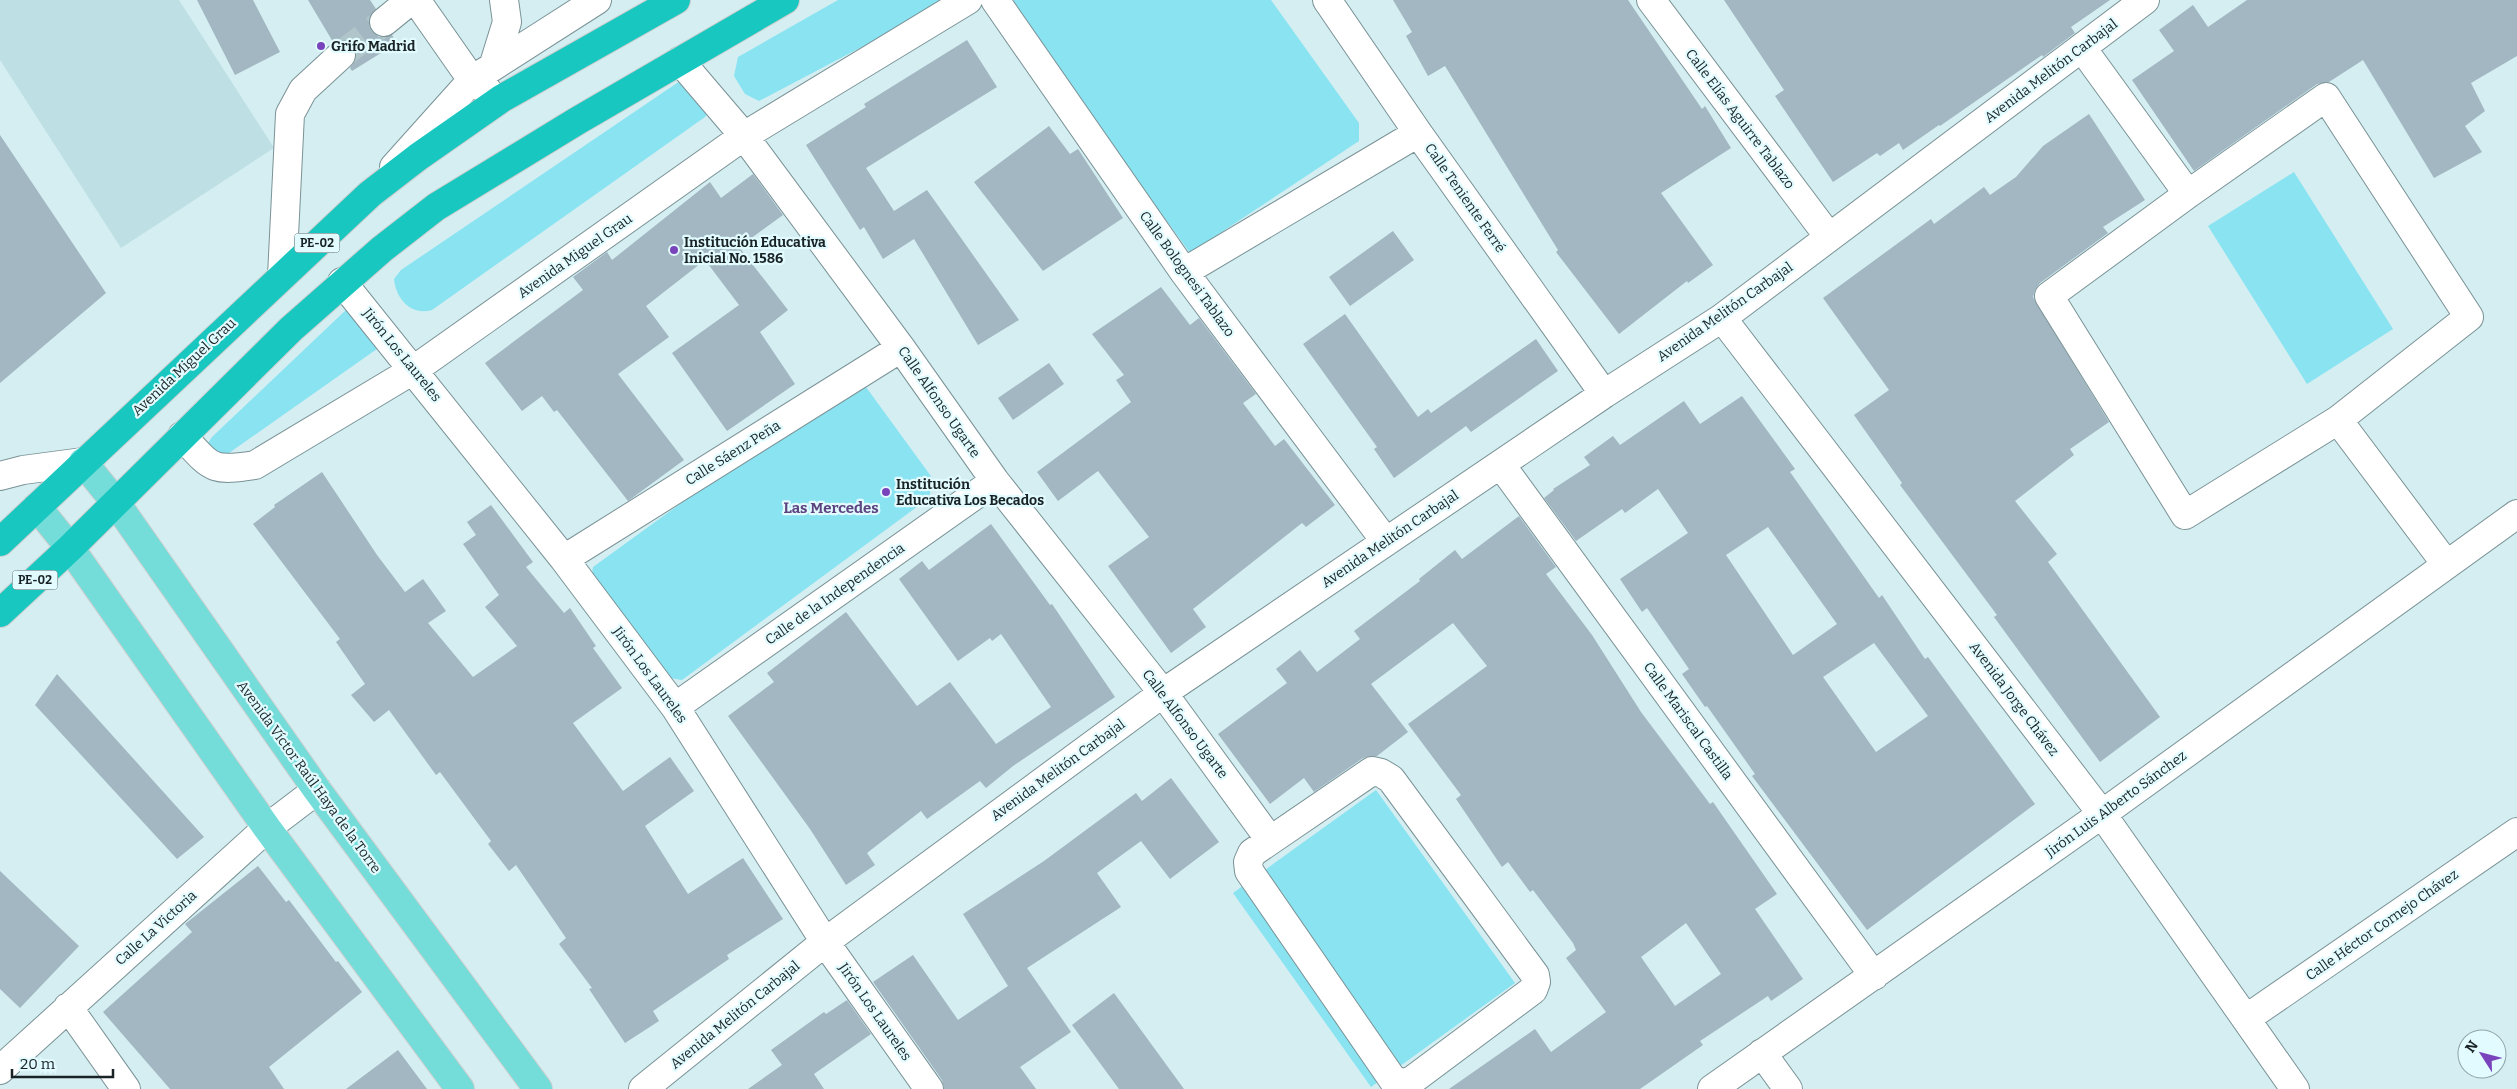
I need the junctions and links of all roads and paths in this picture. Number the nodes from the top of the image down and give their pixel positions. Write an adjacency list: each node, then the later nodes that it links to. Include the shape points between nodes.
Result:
1 (410, 0): 12 (street)
2 (416, 0): 17 (street)
3 (504, 0): 16 (street, via 507,22)
4 (676, 0): 18 (highway, Avenida Miguel Grau / PE-02)
5 (785, 0): 15 (highway, PE-02)
6 (968, 0): 20 (street, Avenida Miguel Grau)
7 (996, 0): 24 (street, Calle Bolognesi Tablazo)
8 (1327, 0): 19 (street, Calle Teniente Ferré)
9 (2146, 0): 13 (street, Avenida Melitón Carbajal)
10 (1656, 2): 23 (street, Calle Elías Aguirre Tablazo)
11 (583, 3): 16 (street, Avenida Miguel Grau)
12 (384, 22)
13 (2082, 48): 22 (street); 23 (street, Avenida Melitón Carbajal)
14 (341, 55): 25 (street, via 303,90 290,114)
15 (680, 60): 20 (street, Calle Alfonso Ugarte); 26 (highway, PE-02, via 436,208)
16 (494, 64): 17 (street, Avenida Miguel Grau)
17 (472, 80): 18 (street); 21 (street, Avenida Miguel Grau)
18 (502, 100): 21 (highway, Avenida Miguel Grau / PE-02)
19 (1418, 133): 24 (street); 30 (street, Calle Teniente Ferré)
20 (744, 136): 28 (street, Calle Alfonso Ugarte); 29 (street, Avenida Miguel Grau)
21 (370, 194): 25 (highway, Avenida Miguel Grau / PE-02)
22 (2188, 194): 31 (street, via 2326,96 2469,317); 31 (street, via 2049,296 2185,515)
23 (1829, 237): 27 (street, Avenida Melitón Carbajal)
24 (1184, 272): 41 (street, Calle Bolognesi Tablazo)
25 (282, 276): 33 (highway, Avenida Miguel Grau / PE-02)
26 (342, 282): 29 (street, Jirón Los Laureles); 32 (highway, PE-02)
27 (1722, 318): 30 (street, Avenida Melitón Carbajal); 49 (street, Avenida Jorge Chávez)
28 (901, 348): 36 (street, Calle Alfonso Ugarte); 43 (street, Calle Sáenz Peña)
29 (414, 369): 32 (street, Avenida Miguel Grau, via 255,465 230,469 210,466); 43 (street, Jirón Los Laureles)
30 (1604, 394): 34 (street, Avenida Melitón Carbajal)
31 (2338, 420): 44 (street)
32 (182, 436): 37 (highway, PE-02)
33 (83, 462): 35 (street); 37 (main road, Avenida Víctor Raúl Haya de la Torre); 38 (highway, Avenida Miguel Grau / PE-02)
34 (1501, 465): 41 (street, Avenida Melitón Carbajal); 54 (street, Calle Mariscal Castilla)
35 (12, 473): 38 (street)
36 (995, 481): 46 (street, Calle Alfonso Ugarte); 47 (street, Calle de la Independencia)
37 (116, 503): 42 (highway, PE-02); 48 (main road, Avenida Víctor Raúl Haya de la Torre)
38 (36, 507): 40 (highway, Avenida Miguel Grau / PE-02); 42 (main road)
39 (2517, 514): 44 (street, Jirón Luis Alberto Sánchez)
40 (0, 542)
41 (1386, 542): 46 (street, Avenida Melitón Carbajal)
42 (70, 548): 45 (highway, PE-02); 50 (main road)
43 (564, 559): 47 (street, Jirón Los Laureles)
44 (2446, 564): 49 (street, Jirón Luis Alberto Sánchez)
45 (0, 613)
46 (1163, 693): 52 (street, Calle Alfonso Ugarte); 53 (street, Avenida Melitón Carbajal)
47 (675, 707): 53 (street, Jirón Los Laureles)
48 (317, 790): 50 (street, Calle La Victoria); 62 (main road, Avenida Víctor Raúl Haya de la Torre)
49 (2102, 814): 54 (street, Jirón Luis Alberto Sánchez); 56 (street, Avenida Jorge Chávez)
50 (267, 828): 55 (street, Calle La Victoria); 61 (main road)
51 (2517, 832): 56 (street, Calle Héctor Cornejo Chávez)
52 (1270, 840): 59 (street, via 1252,853 1249,871 1393,1080 1406,1084); 59 (street, via 1372,771 1381,773 1391,779 1535,974 1533,990)
53 (825, 942): 63 (street, Avenida Melitón Carbajal); 64 (street, Jirón Los Laureles)
54 (1874, 976): 57 (street, Jirón Luis Alberto Sánchez)
55 (68, 1007): 58 (street, Calle La Victoria); 60 (street)
56 (2247, 1018): 67 (street, Avenida Jorge Chávez)
57 (1762, 1053): 65 (street, Jirón Luis Alberto Sánchez); 66 (street)
58 (0, 1070)
59 (1426, 1082)
60 (126, 1089)
61 (460, 1089)
62 (538, 1089)
63 (643, 1089)
64 (929, 1089)
65 (1712, 1089)
66 (1788, 1089)
67 (2295, 1089)

